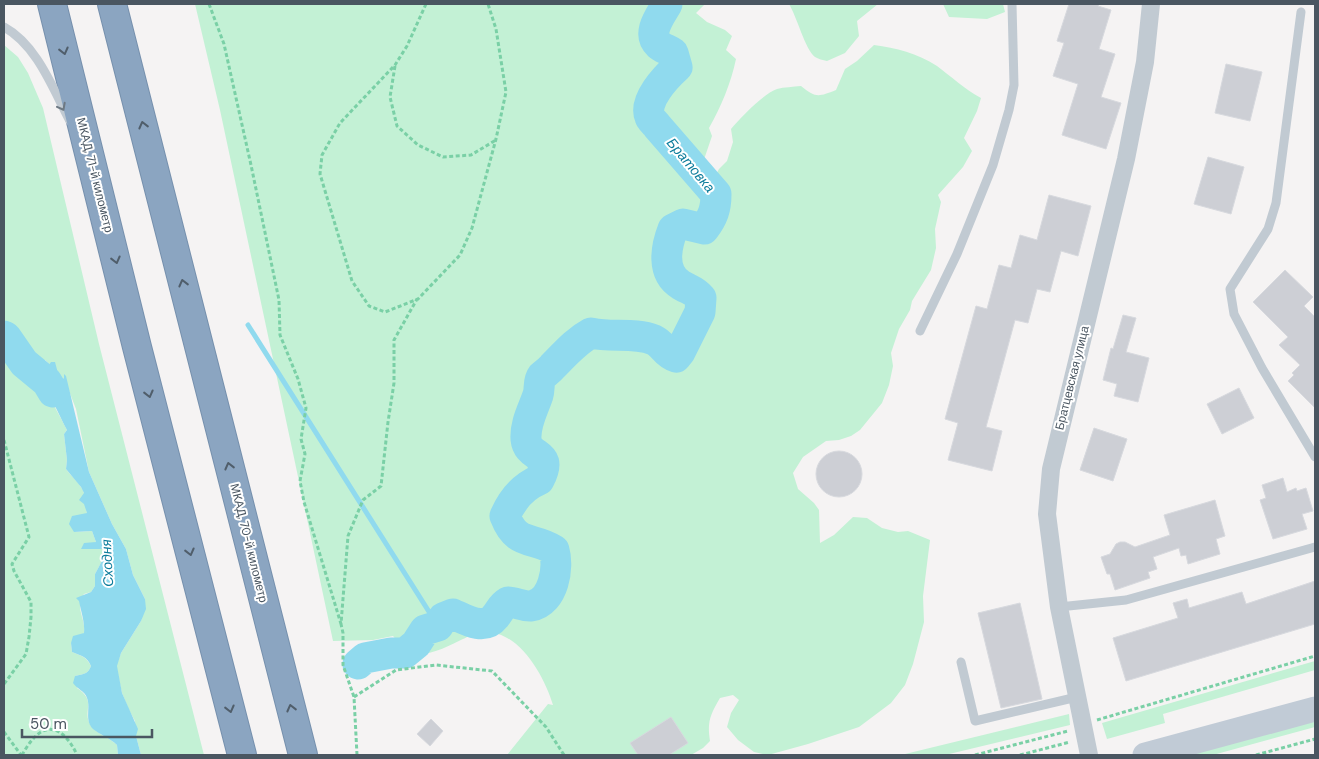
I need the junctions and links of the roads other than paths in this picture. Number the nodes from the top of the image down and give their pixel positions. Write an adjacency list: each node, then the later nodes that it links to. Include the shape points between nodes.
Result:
1 (52, 4): 7 (highway, МКАД, 71-й километр, one-way to 7)
2 (112, 4): 16 (highway, МКАД, 70-й километр, one-way to 2)
3 (1012, 4): 8 (lane, via 1014,85 1009,110 993,165 957,254)
4 (1150, 4): 11 (street, Братцевская улица, via 1145,62 1126,158 1051,469 1047,514)
5 (1301, 12): 9 (lane, via 1276,203 1268,229 1230,289 1234,314)
6 (4, 27): 7 (lane, one-way to 7, via 24,42 36,57)
7 (92, 164): 15 (highway, МКАД, 71-й километр, one-way to 15)
8 (920, 331)
9 (1315, 457)
10 (1315, 547): 11 (lane, via 1126,600)
11 (1059, 607): 13 (street, Братцевская улица)
12 (961, 662): 13 (lane, via 975,721)
13 (1077, 697): 17 (street, Братцевская улица)
14 (1315, 709): 18 (main road)
15 (242, 755)
16 (303, 755)
17 (1089, 755)
18 (1145, 755)

